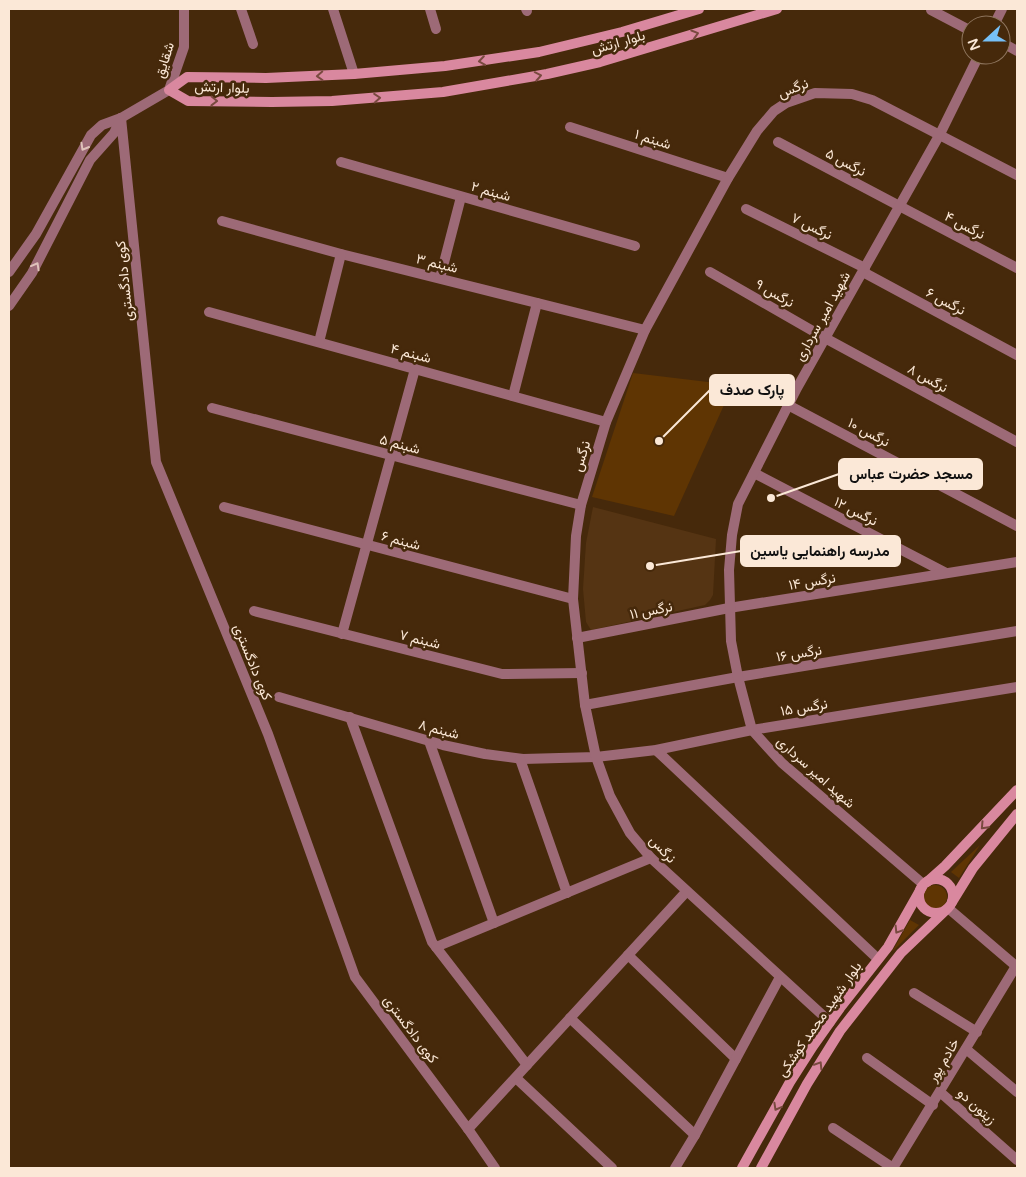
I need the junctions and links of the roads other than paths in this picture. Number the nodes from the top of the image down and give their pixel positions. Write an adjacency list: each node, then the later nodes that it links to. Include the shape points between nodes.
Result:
1 (184, 9): 13 (street, شقایق, via 184,47)
2 (242, 9): 10 (street)
3 (333, 9): 12 (street)
4 (430, 9): 9 (street)
5 (699, 9): 12 (main road, بلوار ارتش, one-way to 12, via 539,52 445,66)
6 (777, 9): 13 (main road, بلوار ارتش, one-way to 6, via 188,101 272,102 332,101 443,92 600,62)
7 (931, 10): 8 (street)
8 (961, 26)
9 (436, 30)
10 (253, 44)
11 (974, 65): 16 (street, شهید امیر سرداری)
12 (354, 74): 13 (main road, بلوار ارتش, one-way to 13, via 187,77)
13 (169, 90): 14 (street)
14 (121, 118): 29 (street, one-way to 29, via 102,125 91,135 36,234); 33 (street, one-way to 14, via 32,273 90,160 114,133); 96 (street, کوی دادگستری, via 156,462 268,734 355,977)
15 (570, 127): 20 (street, شبنم ۱)
16 (940, 134): 19 (street, نرگس); 20 (street, نرگس, via 872,100 852,94 815,93 774,111 757,131); 22 (street, شهید امیر سرداری)
17 (778, 142): 22 (street, نرگس ۵)
18 (340, 162): 21 (street, شبنم ۲)
19 (1017, 175)
20 (728, 178): 35 (street, نرگس)
21 (461, 197): 25 (street, شبنم ۲); 31 (street)
22 (900, 206): 27 (street, نرگس ۴); 28 (street, شهید امیر سرداری)
23 (746, 209): 28 (street, نرگس ۷)
24 (222, 221): 26 (street, شبنم ۳)
25 (636, 246)
26 (341, 254): 31 (street, شبنم ۳); 37 (street)
27 (1017, 268)
28 (864, 270): 36 (street, شهید امیر سرداری); 38 (street, نرگس ۶)
29 (9, 272)
30 (710, 272): 36 (street, نرگس ۹)
31 (440, 278): 32 (street, شبنم ۳)
32 (537, 303): 35 (street, شبنم ۳); 40 (street)
33 (9, 306)
34 (209, 312): 37 (street, شبنم ۴)
35 (646, 330): 43 (street, نرگس)
36 (825, 338): 41 (street, شهید امیر سرداری); 44 (street, نرگس ۸)
37 (319, 342): 39 (street, شبنم ۴)
38 (1017, 355)
39 (414, 369): 40 (street, شبنم ۴); 45 (street)
40 (513, 396): 43 (street, شبنم ۴)
41 (788, 405): 46 (street, شهید امیر سرداری); 49 (street, نرگس ۱۰)
42 (212, 408): 45 (street, شبنم ۵)
43 (606, 422): 47 (street, نرگس)
44 (1017, 442)
45 (391, 456): 47 (street, شبنم ۵); 50 (street)
46 (754, 474): 52 (street, نرگس ۱۲); 54 (street, شهید امیر سرداری, via 738,504 732,535)
47 (581, 505): 53 (street, نرگس)
48 (224, 507): 50 (street, شبنم ۶)
49 (1017, 526)
50 (366, 545): 53 (street, شبنم ۶); 57 (street)
51 (1017, 562): 52 (street, نرگس ۱۴)
52 (946, 573): 54 (street, نرگس ۱۴)
53 (572, 599): 58 (street, نرگس)
54 (730, 608): 58 (street, نرگس ۱۱); 60 (street, شهید امیر سرداری, via 731,640)
55 (254, 611): 57 (street, شبنم ۷)
56 (1017, 631): 60 (street, نرگس ۱۶)
57 (342, 634): 59 (street, شبنم ۷, via 502,674)
58 (577, 638): 59 (street, نرگس)
59 (582, 672): 63 (street, نرگس)
60 (738, 677): 63 (street, نرگس ۱۶); 65 (street, شهید امیر سرداری)
61 (1017, 687): 65 (street, نرگس ۱۵)
62 (279, 697): 64 (street, شبنم ۸)
63 (586, 705): 68 (street, نرگس)
64 (350, 718): 66 (street, شبنم ۸); 78 (street)
65 (752, 730): 67 (street, نرگس ۱۵); 73 (street, شهید امیر سرداری, via 782,763)
66 (429, 741): 69 (street, شبنم ۸); 77 (street)
67 (656, 750): 68 (street, نرگس ۱۵); 80 (street)
68 (596, 757): 69 (street, شبنم ۸); 72 (street, نرگس, via 619,814)
69 (520, 759): 75 (street)
70 (1017, 790): 73 (main road, بلوار شهید محمد کوشکی, one-way to 73)
71 (1017, 814): 76 (main road, بلوار شهید محمد کوشکی, via 973,868)
72 (651, 858): 74 (street, نرگس); 75 (street)
73 (924, 884): 76 (main road, via 937,879 946,883 952,892); 76 (main road, via 919,897 926,910 936,913); 80 (main road, بلوار شهید محمد کوشکی, one-way to 80)
74 (686, 892): 79 (street); 82 (street, نرگس)
75 (567, 893): 77 (street)
76 (949, 907): 81 (street); 103 (main road, بلوار شهید محمد کوشکی, one-way to 76, via 840,1031 901,953)
77 (494, 923): 78 (street)
78 (436, 947): 90 (street)
79 (628, 955): 84 (street); 89 (street)
80 (878, 959): 85 (main road, بلوار شهید محمد کوشکی)
81 (1017, 967): 86 (street, خادم پور)
82 (780, 977): 85 (street, نرگس); 89 (street)
83 (914, 993): 86 (street)
84 (570, 1018): 90 (street); 97 (street)
85 (830, 1022): 102 (main road, بلوار شهید محمد کوشکی, one-way to 102, via 790,1082)
86 (977, 1032): 87 (street, خادم پور)
87 (966, 1049): 92 (street, خادم پور); 93 (street)
88 (867, 1058): 94 (street)
89 (736, 1059): 97 (street)
90 (527, 1066): 91 (street)
91 (516, 1078): 96 (street); 100 (street)
92 (940, 1092): 94 (street, خادم پور); 98 (street, زیتون دو)
93 (1017, 1092)
94 (932, 1105): 104 (street, خادم پور)
95 (833, 1128): 104 (street)
96 (468, 1129): 99 (street, کوی دادگستری)
97 (695, 1135): 101 (street)
98 (1017, 1160)
99 (495, 1168)
100 (612, 1168)
101 (674, 1168)
102 (742, 1168)
103 (761, 1168)
104 (893, 1168)

